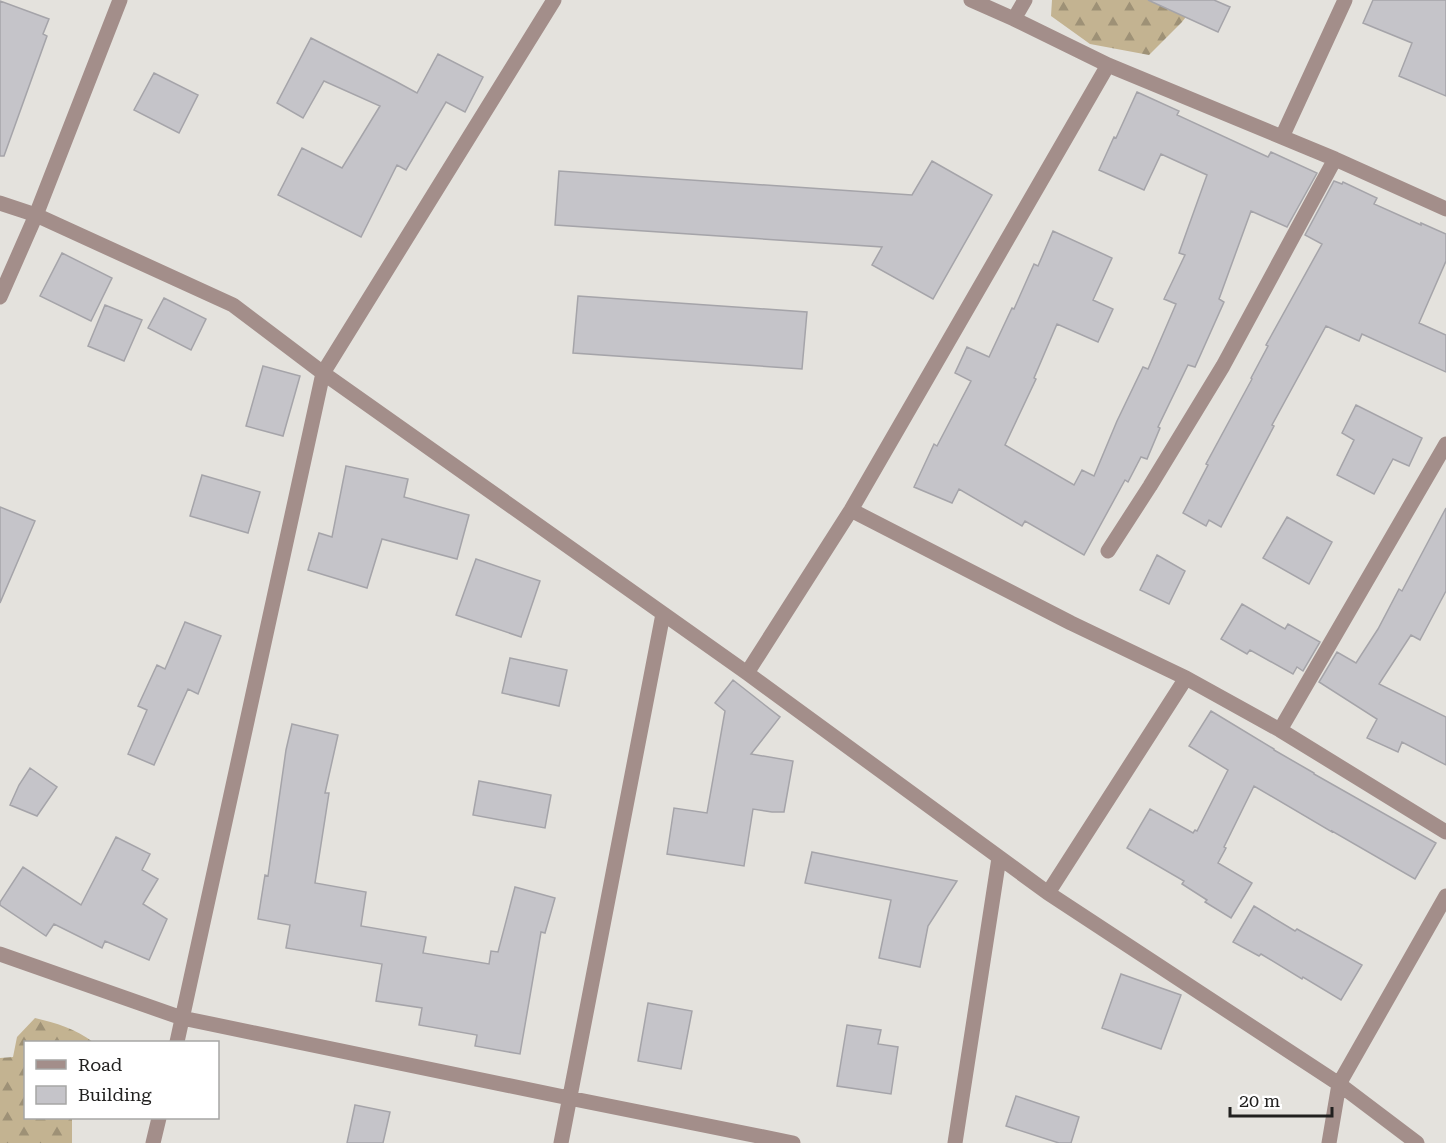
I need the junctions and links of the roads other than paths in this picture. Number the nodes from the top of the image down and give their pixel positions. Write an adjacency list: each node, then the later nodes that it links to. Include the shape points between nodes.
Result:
1 (120, 0): 12 (street)
2 (554, 0): 14 (street)
3 (971, 0): 6 (street)
4 (1024, 0): 6 (street)
5 (1345, 0): 8 (street)
6 (1014, 19): 7 (street)
7 (1108, 65): 8 (street); 16 (street)
8 (1282, 137): 9 (street)
9 (1335, 159): 11 (street); 17 (street, via 1223,366)
10 (0, 203): 12 (street)
11 (1446, 209)
12 (36, 215): 13 (street); 14 (street, via 233,305)
13 (0, 297)
14 (323, 373): 18 (street); 27 (street)
15 (1446, 444): 21 (street)
16 (851, 510): 19 (street); 20 (street)
17 (1108, 551)
18 (663, 614): 19 (street); 30 (street)
19 (747, 673): 23 (street)
20 (1186, 678): 21 (street); 24 (street)
21 (1280, 730): 22 (street)
22 (1446, 832)
23 (999, 858): 24 (street); 35 (street)
24 (1047, 893): 29 (street)
25 (1446, 896): 29 (street)
26 (0, 954): 27 (street)
27 (182, 1018): 28 (street); 30 (street)
28 (177, 1041)
29 (1339, 1084): 36 (street); 37 (street)
30 (569, 1098): 33 (street); 34 (street)
31 (159, 1119): 32 (street)
32 (153, 1143)
33 (561, 1143)
34 (794, 1143)
35 (955, 1143)
36 (1329, 1143)
37 (1417, 1143)

